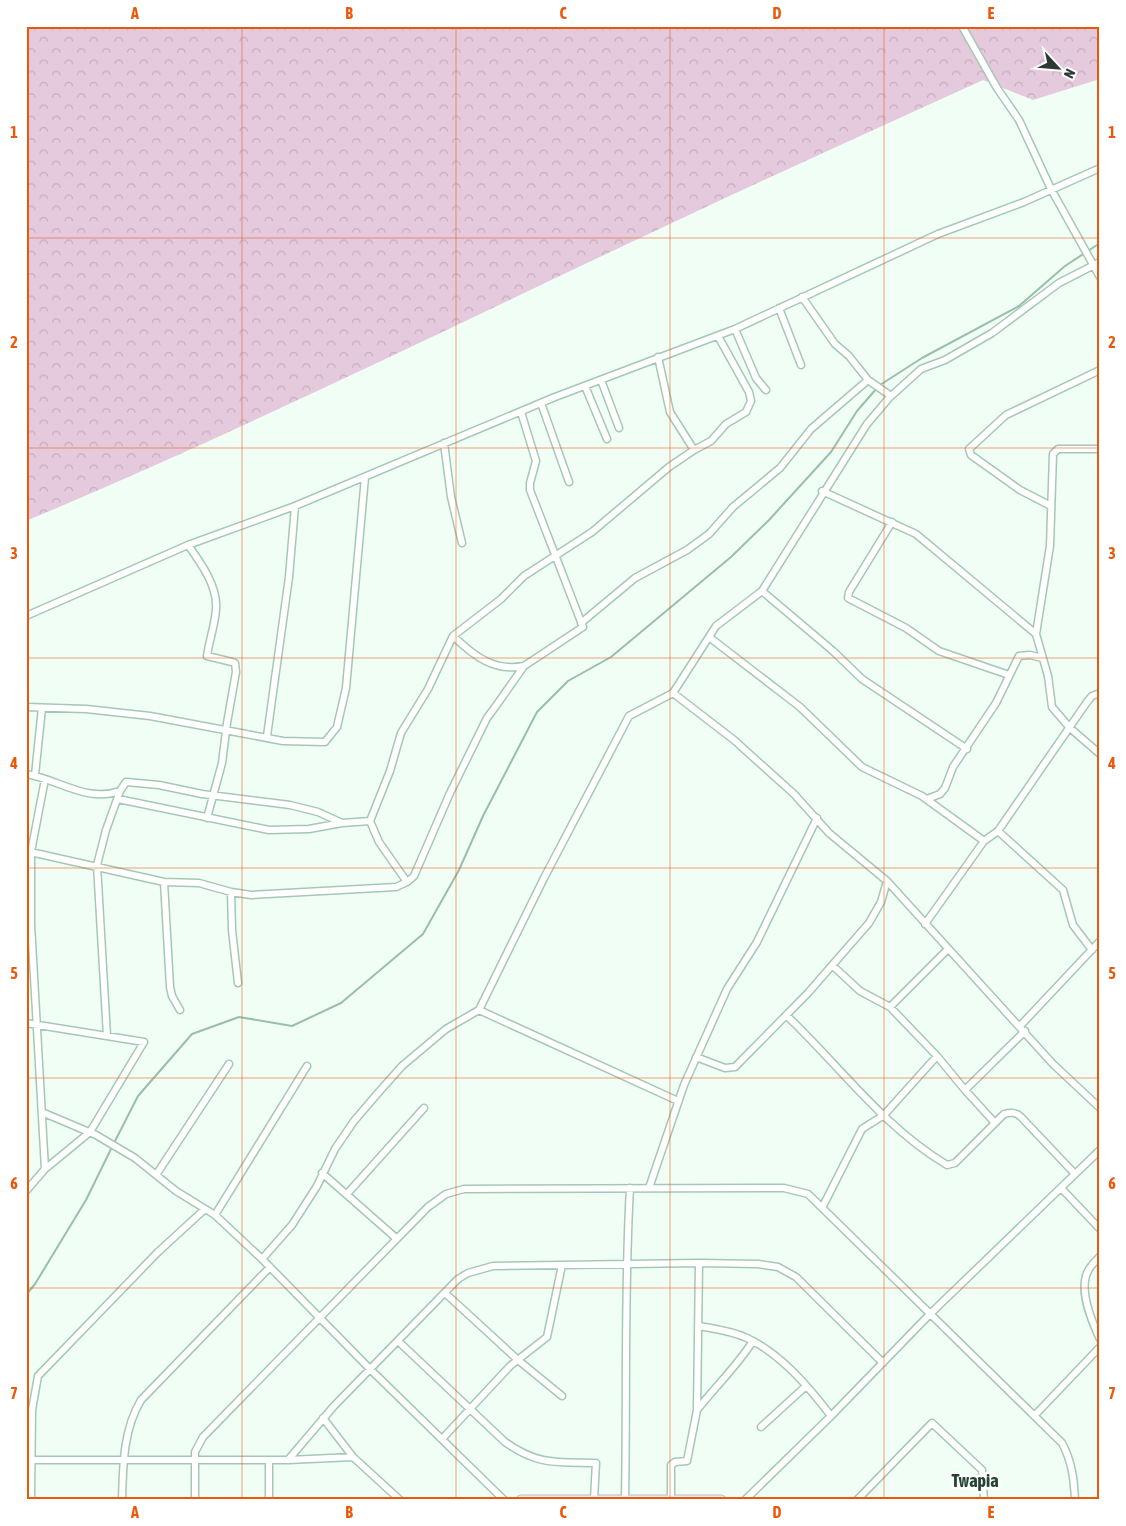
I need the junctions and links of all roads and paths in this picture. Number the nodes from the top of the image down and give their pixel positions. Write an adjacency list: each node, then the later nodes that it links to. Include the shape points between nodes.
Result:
1 (962, 26): 3 (street, via 1019,120)
2 (1100, 168): 3 (street)
3 (1051, 189): 4 (street, via 1081,244); 6 (street, via 938,234)
4 (1096, 264): 5 (street); 17 (street, via 1059,283 992,334 921,369)
5 (1100, 277)
6 (802, 297): 7 (street); 14 (street, via 835,344)
7 (779, 308): 8 (street); 11 (street)
8 (735, 329): 9 (street); 16 (street, via 756,378)
9 (718, 336): 10 (street); 24 (street, via 752,401 746,412 726,424 711,441)
10 (658, 357): 13 (street); 24 (street, via 670,412)
11 (801, 365)
12 (1100, 370): 29 (street, via 1006,414 969,449 971,455 1020,490)
13 (601, 380): 15 (street); 20 (street)
14 (868, 380): 17 (street); 36 (street, via 811,429 780,468 708,534 687,550 636,578)
15 (585, 386): 18 (street); 21 (street)
16 (766, 390)
17 (891, 396): 27 (street, via 866,424)
18 (541, 403): 19 (street); 26 (street)
19 (521, 412): 22 (street); 33 (street, via 536,461 530,490)
20 (619, 428)
21 (607, 439)
22 (444, 443): 25 (street); 31 (street, via 451,497)
23 (1100, 449): 29 (street, via 1055,450)
24 (694, 450): 33 (street, via 668,467 592,532)
25 (365, 477): 28 (street); 49 (street, via 349,660 337,727 329,739 317,743 283,741)
26 (569, 482)
27 (822, 492): 30 (street); 34 (street)
28 (294, 506): 32 (street); 49 (street)
29 (1051, 506): 37 (street, via 1050,546)
30 (892, 522): 37 (street, via 916,534); 42 (street, via 848,598 906,628 939,651)
31 (462, 543)
32 (188, 545): 35 (street); 48 (street, via 217,598 207,656 236,666)
33 (556, 556): 36 (street); 38 (street, via 524,576 501,599)
34 (762, 591): 39 (street, via 732,612); 50 (street, via 862,679)
35 (26, 616)
36 (581, 623): 41 (street, via 583,627)
37 (1036, 634): 40 (street)
38 (453, 636): 41 (street, via 491,664 507,669); 61 (street, via 428,689 401,733)
39 (708, 637): 43 (street); 58 (street, via 800,707 862,767)
40 (1042, 658): 42 (street, via 1018,656); 47 (street, via 1052,707)
41 (524, 666): 69 (street, via 487,718 436,822 424,856 414,876)
42 (1009, 675): 50 (street, via 996,704)
43 (673, 693): 60 (street, via 734,740); 79 (street, via 629,716)
44 (1100, 693): 47 (street, via 1092,696)
45 (26, 707): 46 (street)
46 (42, 708): 48 (street, via 150,716); 53 (street)
47 (1070, 728): 51 (street); 63 (street)
48 (227, 730): 49 (street); 56 (street)
49 (267, 736)
50 (967, 749): 58 (street, via 953,767 945,788 940,794)
51 (1100, 754)
52 (26, 774): 53 (street)
53 (35, 775): 54 (street)
54 (45, 780): 55 (street, via 91,793 105,795); 65 (street)
55 (120, 791): 56 (street, via 130,781); 57 (street)
56 (215, 795): 59 (street); 62 (street, via 290,804)
57 (118, 799): 59 (street); 66 (street)
58 (927, 799): 64 (street)
59 (208, 818): 62 (street, via 269,830 309,830)
60 (817, 818): 67 (street); 86 (street)
61 (370, 821): 62 (street); 69 (street, via 379,842)
62 (342, 823)
63 (998, 831): 64 (street); 74 (street, via 1063,890 1073,925)
64 (984, 841): 71 (street)
65 (28, 851): 66 (street); 82 (street)
66 (97, 865): 68 (street); 84 (street)
67 (886, 881): 71 (street); 75 (street, via 877,911)
68 (164, 882): 70 (street, via 199,883); 78 (street, via 170,987)
69 (407, 882): 70 (street, via 396,887 354,891 251,895)
70 (231, 892): 76 (street)
71 (925, 924): 73 (street)
72 (1100, 941): 74 (street)
73 (947, 950): 77 (street); 83 (street)
74 (1092, 950): 83 (street)
75 (833, 966): 77 (street, via 860,991); 80 (street)
76 (238, 983)
77 (890, 1007): 85 (street)
78 (180, 1010)
79 (479, 1010): 90 (street); 99 (street, via 456,1022 402,1066 354,1121)
80 (786, 1015): 86 (street, via 735,1067 725,1068); 94 (street)
81 (26, 1023): 82 (street)
82 (38, 1026): 84 (street); 93 (street)
83 (1023, 1029): 89 (street); 92 (street)
84 (107, 1036): 96 (street, via 144,1042)
85 (936, 1056): 89 (street); 94 (street)
86 (696, 1057): 90 (street)
87 (229, 1064): 100 (street)
88 (307, 1066): 109 (street)
89 (965, 1090): 95 (street)
90 (678, 1101): 103 (street)
91 (424, 1108): 106 (street)
92 (1100, 1108)
93 (44, 1113): 96 (street); 98 (street)
94 (884, 1115): 95 (street, via 926,1153 951,1165); 107 (street, via 862,1129)
95 (995, 1123): 101 (street, via 1004,1114 1016,1113)
96 (90, 1132): 98 (street); 100 (street)
97 (1100, 1150): 101 (street)
98 (45, 1169): 105 (street)
99 (322, 1173): 106 (street); 113 (street, via 292,1225)
100 (156, 1174): 108 (street)
101 (1075, 1174): 104 (street)
102 (630, 1188): 103 (street); 111 (street, via 464,1189 446,1194); 115 (street)
103 (649, 1188): 107 (street, via 784,1188 808,1194)
104 (1061, 1188): 110 (street); 119 (street)
105 (26, 1191)
106 (348, 1194): 111 (street)
107 (823, 1206): 119 (street)
108 (205, 1209): 109 (street); 140 (street, via 158,1252 38,1376 32,1410)
109 (215, 1215): 113 (street)
110 (1100, 1229)
111 (396, 1238): 120 (street)
112 (1100, 1256): 122 (street, via 1084,1282)
113 (262, 1259): 117 (street)
114 (699, 1262): 115 (street); 121 (street); 127 (street, via 778,1267 796,1277)
115 (625, 1264): 116 (street); 145 (street, via 628,1372)
116 (562, 1266): 118 (street, via 483,1268 468,1273); 126 (street, via 549,1333)
117 (270, 1267): 120 (street); 141 (street, via 141,1400 131,1420)
118 (445, 1293): 123 (street); 126 (street)
119 (931, 1313): 127 (street); 133 (street)
120 (321, 1318): 128 (street); 139 (street, via 209,1430 198,1444)
121 (698, 1326): 124 (street); 132 (street)
122 (1100, 1339)
123 (398, 1341): 128 (street); 131 (street)
124 (753, 1341): 129 (street); 132 (street, via 739,1363)
125 (1100, 1347): 133 (street)
126 (518, 1360): 130 (street); 131 (street)
127 (883, 1363): 134 (street)
128 (370, 1369): 135 (street); 137 (street)
129 (806, 1386): 134 (street); 136 (street)
130 (562, 1396)
131 (470, 1409): 137 (street); 144 (street, via 523,1455 542,1462 596,1463)
132 (697, 1410): 146 (street, via 687,1461 671,1465)
133 (1035, 1415): 158 (street, via 1062,1443 1070,1457)
134 (831, 1416): 155 (street)
135 (323, 1418): 138 (street); 143 (street)
136 (761, 1427)
137 (442, 1439): 152 (street)
138 (353, 1457): 143 (street); 151 (street)
139 (195, 1459): 141 (street); 142 (street); 149 (street)
140 (31, 1460): 141 (street); 147 (street)
141 (123, 1460): 148 (street)
142 (270, 1460): 143 (street); 150 (street)
143 (288, 1460)
144 (594, 1499): 145 (main road); 153 (main road)
145 (625, 1499): 146 (main road)
146 (671, 1499): 154 (main road)
147 (31, 1500)
148 (122, 1500)
149 (195, 1500)
150 (269, 1500)
151 (400, 1500)
152 (504, 1500)
153 (521, 1500)
154 (721, 1500)
155 (745, 1500)
156 (858, 1500): 157 (street, via 932,1423 982,1470)
157 (984, 1500)
158 (1075, 1500)

